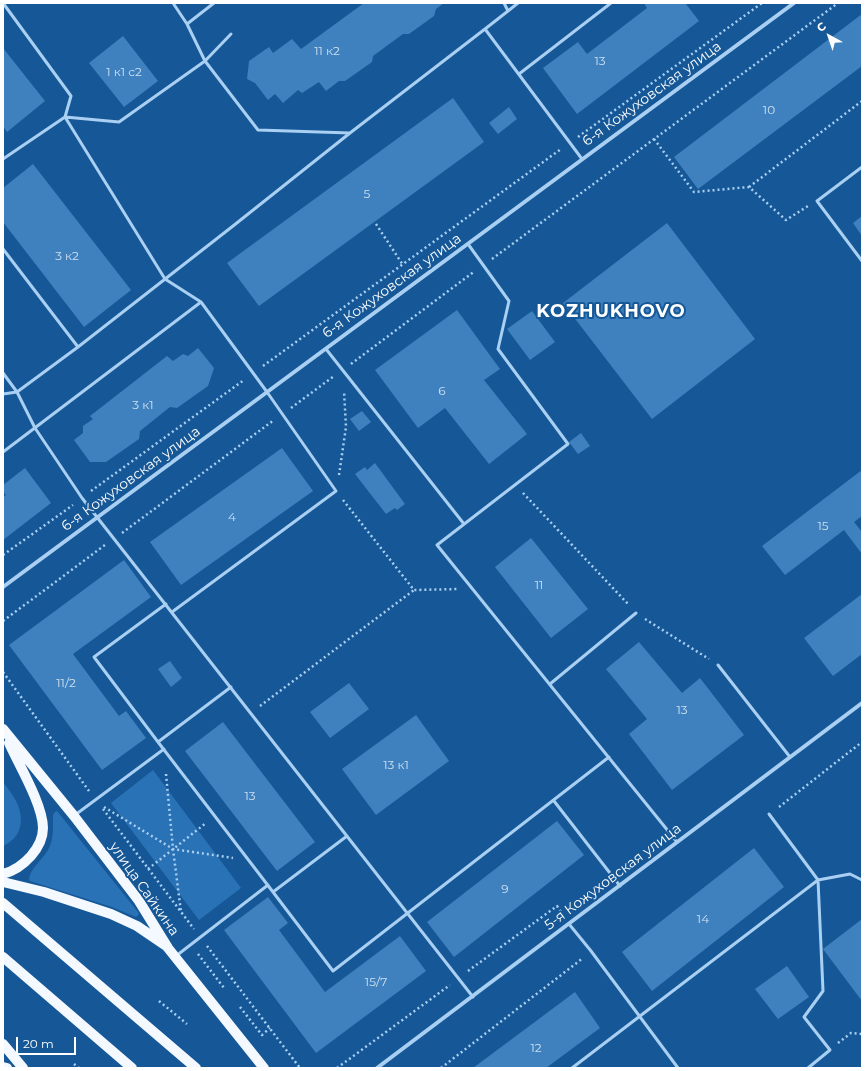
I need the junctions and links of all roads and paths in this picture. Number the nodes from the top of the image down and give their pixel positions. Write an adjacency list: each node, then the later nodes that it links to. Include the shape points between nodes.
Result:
1 (3, 3): 17 (lane, via 72,96)
2 (173, 3): 11 (lane)
3 (214, 3): 11 (lane)
4 (504, 3): 10 (lane)
5 (518, 3): 10 (lane)
6 (611, 3): 15 (lane)
7 (762, 3): 20 (path)
8 (794, 3): 22 (street, 6-я Кожуховская улица)
9 (838, 3): 19 (path)
10 (508, 10): 12 (lane)
11 (187, 24): 14 (lane)
12 (484, 29): 15 (lane); 18 (lane)
13 (231, 34): 14 (lane)
14 (206, 61): 17 (lane, via 119,122); 18 (lane, via 258,130)
15 (518, 74): 20 (lane)
16 (862, 101): 24 (path)
17 (65, 117): 21 (lane); 32 (lane)
18 (350, 134): 32 (lane)
19 (654, 140): 24 (path, via 694,192); 31 (path)
20 (570, 143): 22 (lane); 30 (path)
21 (3, 159)
22 (582, 159): 27 (street, 6-я Кожуховская улица)
23 (862, 167): 25 (lane)
24 (749, 186): 25 (path, via 786,220)
25 (817, 201): 29 (lane)
26 (376, 224): 30 (path)
27 (468, 244): 31 (lane); 35 (street, 6-я Кожуховская улица)
28 (3, 249): 34 (lane)
29 (862, 261)
30 (403, 265): 38 (path)
31 (483, 265): 36 (path); 45 (lane, via 509,301 498,349 568,444)
32 (165, 279): 33 (lane); 34 (lane)
33 (201, 302): 38 (lane); 43 (lane)
34 (78, 347): 39 (lane)
35 (326, 348): 36 (lane); 40 (street, 6-я Кожуховская улица)
36 (342, 370): 42 (path); 46 (path, via 346,427); 49 (lane)
37 (3, 373): 39 (lane)
38 (253, 374): 40 (lane); 47 (path)
39 (17, 392): 41 (lane); 43 (lane)
40 (268, 392): 42 (lane); 48 (street, 6-я Кожуховская улица)
41 (3, 394)
42 (282, 414): 46 (lane); 50 (path)
43 (35, 428): 44 (lane); 47 (lane)
44 (3, 452)
45 (515, 484): 49 (lane); 57 (path)
46 (336, 492): 54 (path); 56 (lane)
47 (82, 498): 48 (lane); 51 (path)
48 (98, 517): 50 (lane); 52 (street, 6-я Кожуховская улица)
49 (464, 524): 53 (lane, via 437,545)
50 (115, 538): 55 (lane); 58 (path)
51 (3, 555)
52 (3, 587)
53 (473, 588): 54 (path); 61 (lane)
54 (414, 590): 64 (path)
55 (166, 604): 56 (lane); 66 (lane, via 94,658)
56 (172, 612): 62 (lane)
57 (636, 613): 59 (path); 61 (lane)
58 (3, 621)
59 (718, 665): 69 (lane)
60 (3, 672): 71 (path)
61 (550, 684): 70 (lane)
62 (231, 687): 64 (lane); 66 (lane)
63 (862, 703): 69 (street, 5-я Кожуховская улица)
64 (251, 713): 76 (lane)
65 (3, 730): 74 (main road, улица Сайкина); 81 (main road, via 40,809 43,829 38,847 26,861 13,871)
66 (158, 742): 68 (lane)
67 (862, 742): 73 (path)
68 (164, 749): 71 (lane); 75 (lane); 78 (path)
69 (790, 757): 77 (street, 5-я Кожуховская улица)
70 (609, 758): 72 (lane); 77 (lane)
71 (95, 800): 74 (lane)
72 (554, 801): 86 (lane); 91 (lane)
73 (769, 814): 82 (lane)
74 (74, 816): 94 (main road, улица Сайкина, via 139,901)
75 (215, 816): 78 (path); 79 (lane)
76 (347, 836): 87 (lane); 91 (lane)
77 (677, 842): 86 (street, 5-я Кожуховская улица)
78 (174, 849): 79 (path); 80 (path); 80 (path, via 98,804); 90 (path)
79 (249, 860): 85 (lane)
80 (148, 869): 90 (path)
81 (3, 874)
82 (818, 880): 83 (lane, via 850,874); 104 (lane); 110 (lane, via 823,992 804,1017)
83 (862, 880)
84 (3, 882): 94 (main road, via 44,892 111,914 136,926)
85 (268, 885): 87 (lane); 93 (lane)
86 (620, 886): 92 (street, 5-я Кожуховская улица)
87 (273, 892): 91 (lane, via 333,971)
88 (3, 903): 117 (main road)
89 (557, 906): 99 (path)
90 (182, 912): 93 (path)
91 (408, 914): 99 (lane)
92 (570, 924): 95 (lane); 101 (street, 5-я Кожуховская улица)
93 (200, 937): 98 (lane); 106 (path)
94 (168, 948): 98 (main road, улица Сайкина)
95 (591, 951): 104 (lane); 123 (path)
96 (197, 955): 100 (path)
97 (3, 957): 116 (main road)
98 (175, 957): 109 (main road, улица Сайкина)
99 (458, 978): 101 (lane); 121 (path)
100 (224, 988)
101 (473, 997): 122 (street, 5-я Кожуховская улица)
102 (159, 1001): 105 (path)
103 (240, 1007): 106 (path, via 262,1035)
104 (639, 1017): 124 (lane); 125 (lane)
105 (187, 1024)
106 (270, 1028): 120 (path)
107 (862, 1034): 110 (path, via 851,1033)
108 (3, 1044): 114 (main road)
109 (244, 1045): 118 (street, улица Сайкина); 119 (main road)
110 (830, 1050): 126 (lane)
111 (74, 1064): 115 (path)
112 (3, 1067): 113 (main road)
113 (7, 1068)
114 (23, 1068)
115 (79, 1068)
116 (132, 1068)
117 (196, 1068)
118 (257, 1068)
119 (264, 1068)
120 (300, 1068)
121 (338, 1068)
122 (377, 1068)
123 (441, 1068)
124 (572, 1068)
125 (678, 1068)
126 (808, 1068)

